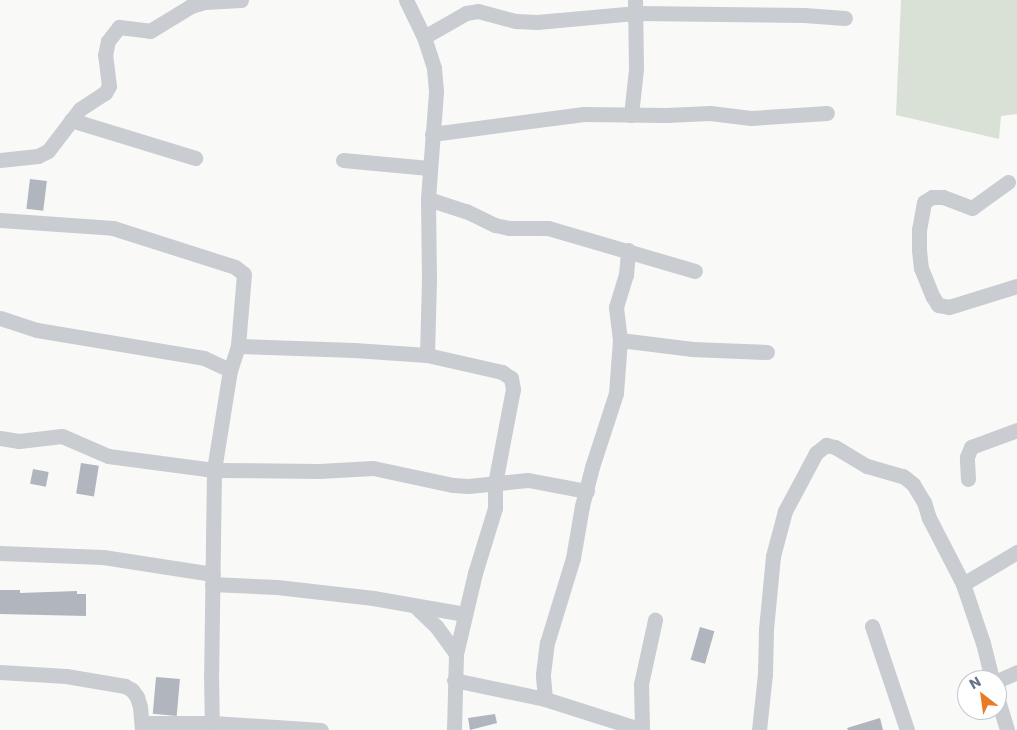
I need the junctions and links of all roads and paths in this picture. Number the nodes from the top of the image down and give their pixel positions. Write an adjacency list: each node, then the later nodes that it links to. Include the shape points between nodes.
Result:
1 (241, 0): 3 (street)
2 (406, 0): 6 (street)
3 (205, 1): 9 (street, via 150,31 119,27 113,31 105,55 109,86 100,97 80,109)
4 (635, 7): 5 (street); 6 (street, via 537,22 478,11 466,13); 8 (street, via 636,69)
5 (846, 18)
6 (424, 37): 10 (street, via 434,68 436,92)
7 (827, 113): 8 (street, via 751,118 710,112)
8 (631, 115): 10 (street, via 584,114)
9 (72, 120): 11 (street); 12 (street, via 48,151 38,156)
10 (432, 134): 14 (street)
11 (195, 158)
12 (0, 160)
13 (343, 160): 14 (street)
14 (429, 168): 16 (street)
15 (1008, 182): 20 (street, via 972,208 943,197 932,197 924,202 919,250 921,268 938,305 949,306)
16 (428, 199): 18 (street, via 454,206 495,225 548,228); 25 (street)
17 (0, 220): 23 (street, via 113,228 242,271 244,281)
18 (628, 250): 19 (street); 22 (street, via 626,275 616,307)
19 (695, 271)
20 (1017, 286)
21 (0, 318): 26 (street, via 37,330 204,358)
22 (620, 340): 24 (street, via 692,350); 32 (street, via 616,393)
23 (238, 346): 25 (street); 26 (street)
24 (766, 352)
25 (427, 356): 31 (street, via 502,372 511,378 513,389)
26 (230, 370): 29 (street)
27 (1017, 430): 30 (street, via 971,446 966,457)
28 (0, 438): 29 (street, via 19,441 62,436 108,456)
29 (214, 470): 31 (street, via 372,468 453,485); 35 (street)
30 (968, 478)
31 (495, 483): 32 (street, via 528,480); 38 (street, via 495,508)
32 (587, 491): 45 (street, via 573,558 547,643 543,674)
33 (1017, 552): 36 (street)
34 (0, 554): 35 (street, via 103,558)
35 (212, 579): 37 (street); 47 (street)
36 (963, 584): 42 (street); 51 (street, via 910,480 857,462 835,447 822,447 785,510 773,556)
37 (413, 605): 38 (street); 41 (street, via 436,626)
38 (465, 614): 41 (street)
39 (655, 620): 50 (street, via 641,684)
40 (872, 626): 52 (street)
41 (456, 654): 44 (street)
42 (990, 670)
43 (0, 672): 46 (street, via 66,676 125,686 137,697)
44 (454, 680): 45 (street); 49 (street)
45 (545, 699): 50 (street)
46 (142, 726): 47 (street)
47 (212, 726): 48 (street)
48 (321, 730)
49 (454, 730)
50 (642, 730)
51 (759, 730)
52 (908, 730)

